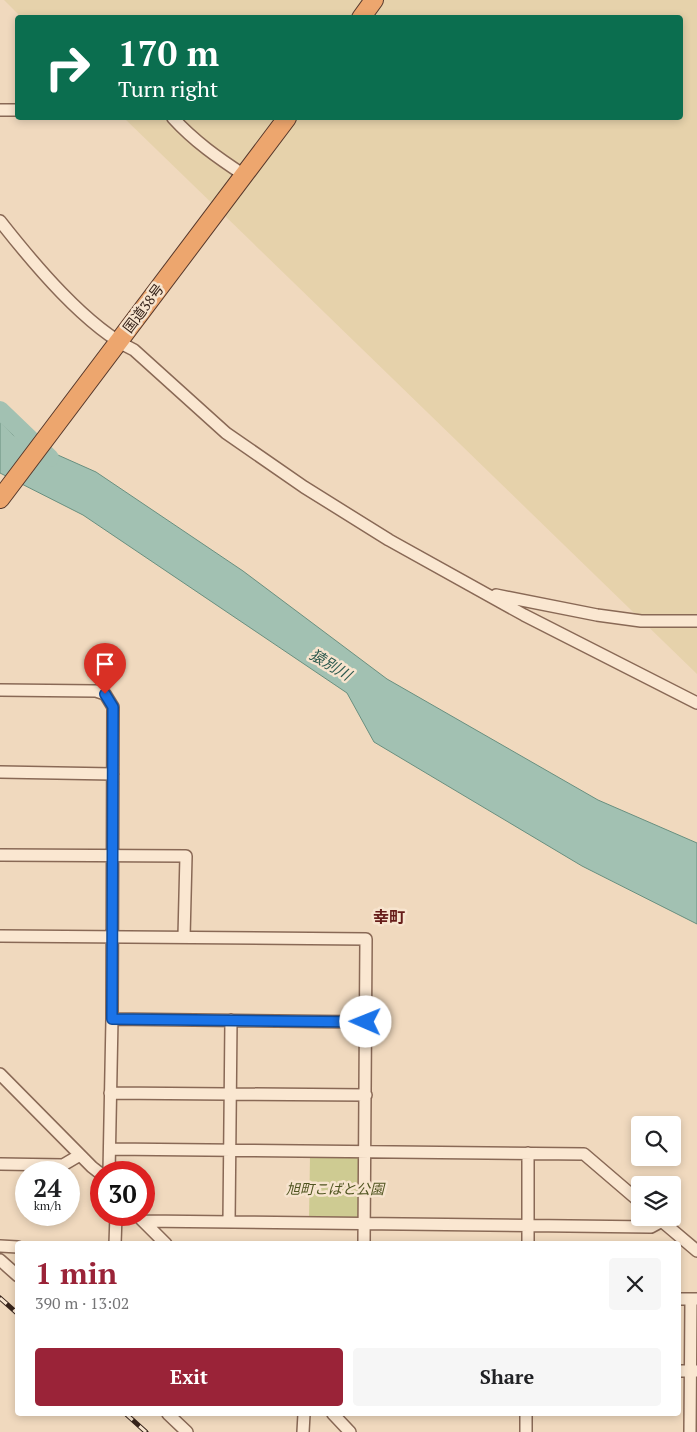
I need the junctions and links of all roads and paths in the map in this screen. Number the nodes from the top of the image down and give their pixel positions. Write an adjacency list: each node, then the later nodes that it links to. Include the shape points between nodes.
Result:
1 (374, 0): 2 (highway)
2 (363, 15)
3 (0, 110): 4 (street)
4 (15, 110)
5 (175, 120): 7 (street, via 211,154)
6 (285, 120): 7 (highway, 国道38号)
7 (244, 175): 9 (highway, 国道38号)
8 (0, 221): 9 (street)
9 (112, 348): 10 (highway, 国道38号); 11 (street, via 134,350 226,434 304,487 389,540)
10 (0, 500)
11 (487, 593): 12 (street, via 597,616); 14 (street)
12 (697, 621)
13 (0, 690): 16 (street, via 96,691 105,694 113,707)
14 (697, 703)
15 (0, 772): 16 (street)
16 (113, 774): 18 (street)
17 (0, 855): 18 (street)
18 (113, 855): 20 (street); 21 (street, via 186,856)
19 (0, 936): 20 (street)
20 (112, 937): 21 (street); 22 (street)
21 (184, 938): 24 (street, via 366,939)
22 (112, 1019): 23 (street); 26 (street)
23 (231, 1020): 24 (street); 27 (street)
24 (366, 1022): 28 (street)
25 (0, 1074): 33 (street)
26 (110, 1093): 27 (street); 29 (street)
27 (231, 1094): 28 (street); 30 (street)
28 (366, 1095): 31 (street)
29 (110, 1149): 30 (street); 34 (street)
30 (230, 1150): 31 (street); 39 (street)
31 (365, 1152): 32 (street); 40 (street)
32 (528, 1154): 37 (street, via 584,1154); 41 (street)
33 (80, 1155): 35 (street, via 63,1164); 36 (street)
34 (110, 1161)
35 (0, 1164)
36 (90, 1164)
37 (631, 1194)
38 (155, 1219): 39 (street)
39 (229, 1222): 40 (street)
40 (364, 1224): 41 (street); 48 (street)
41 (528, 1225): 44 (street); 49 (street)
42 (116, 1226): 46 (street)
43 (147, 1226): 47 (street)
44 (631, 1226)
45 (668, 1226): 52 (street)
46 (115, 1241)
47 (159, 1241)
48 (364, 1241)
49 (528, 1241)
50 (0, 1246): 51 (street)
51 (15, 1247)
52 (697, 1251)
53 (0, 1260): 54 (street)
54 (15, 1273)
55 (681, 1299): 56 (street)
56 (694, 1299): 57 (street)
57 (689, 1371): 66 (street)
58 (170, 1416): 62 (street)
59 (304, 1416): 63 (street)
60 (335, 1416): 64 (street)
61 (526, 1416): 65 (street)
62 (187, 1432)
63 (303, 1432)
64 (350, 1432)
65 (526, 1432)
66 (690, 1432)

